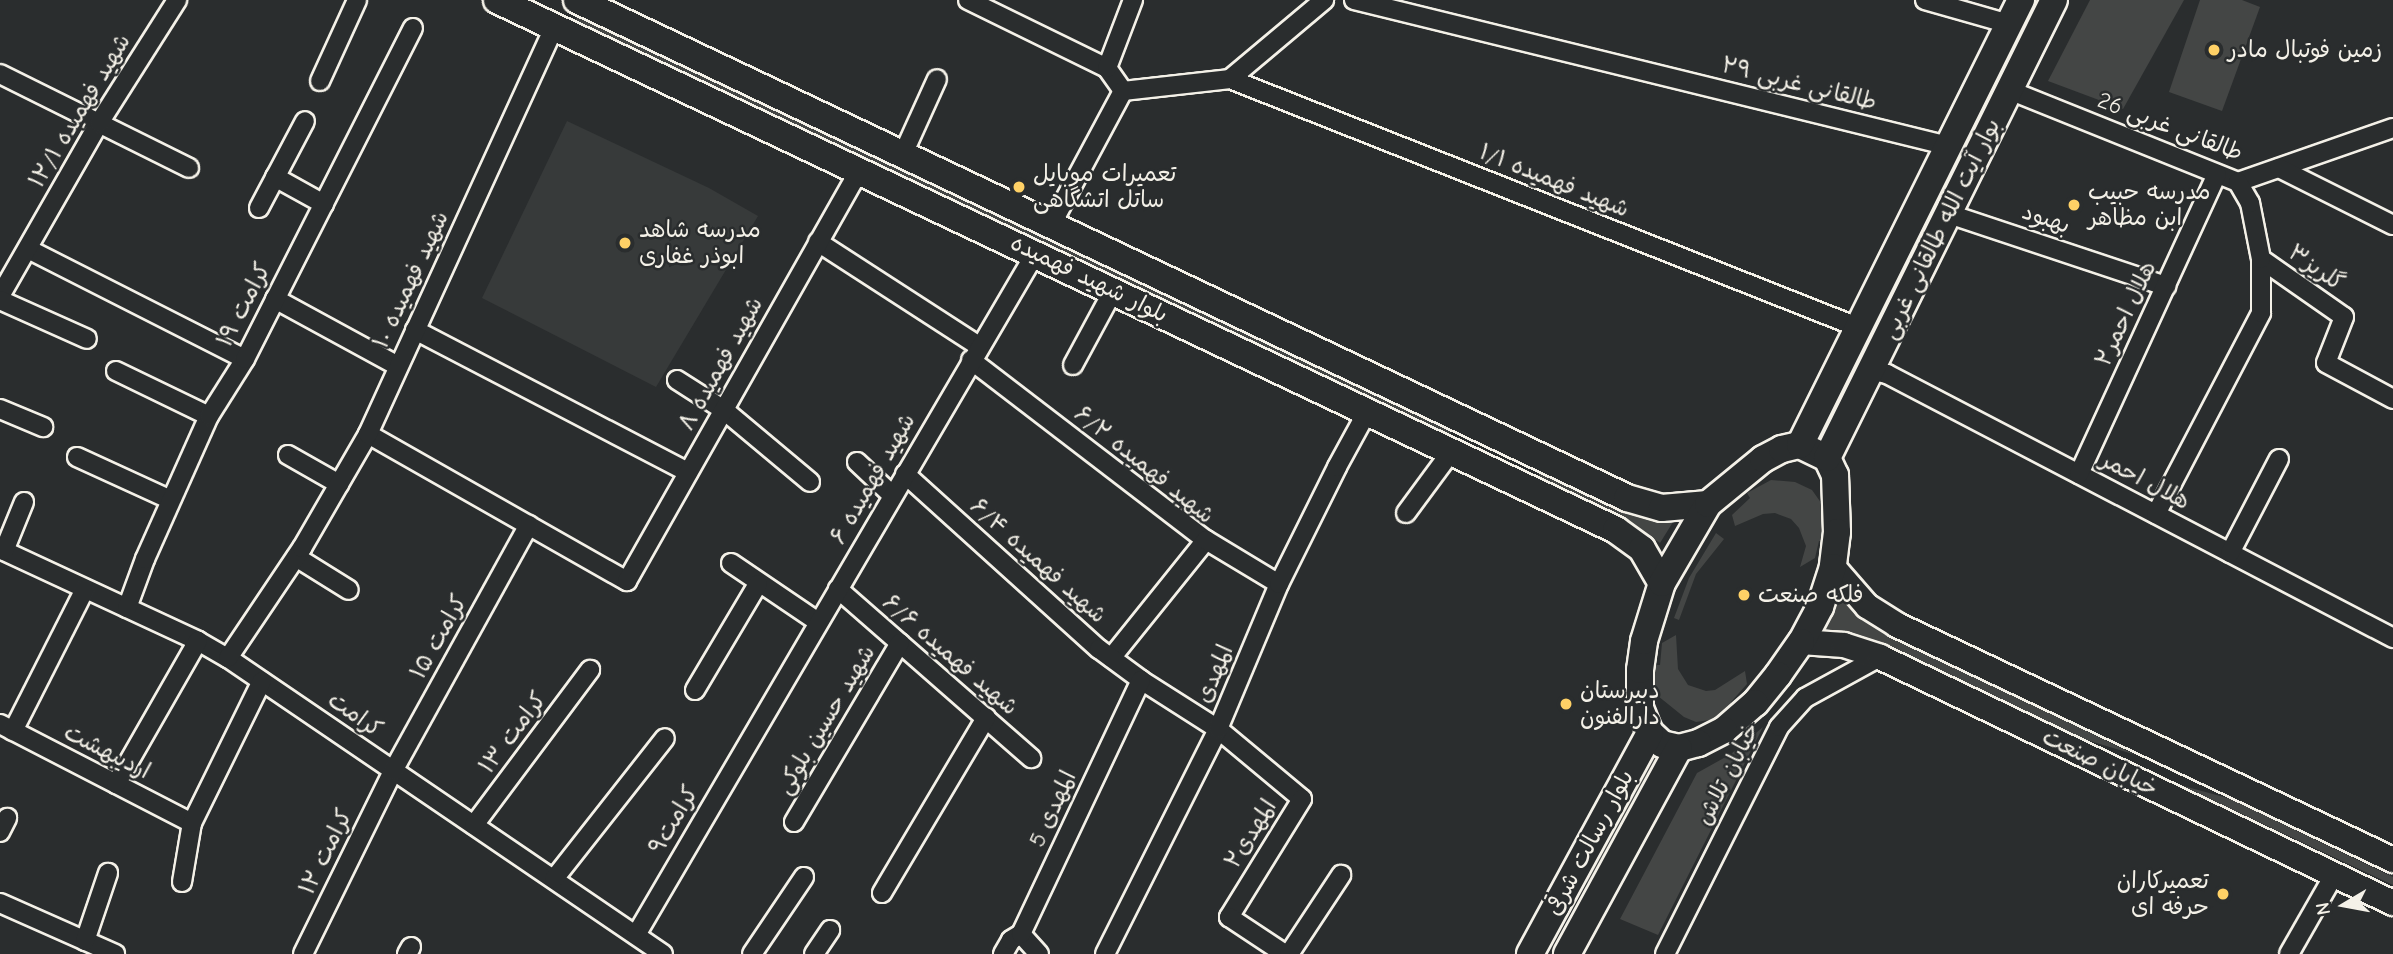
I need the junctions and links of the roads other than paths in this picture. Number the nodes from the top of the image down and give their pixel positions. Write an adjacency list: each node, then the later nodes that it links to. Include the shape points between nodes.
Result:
1 (177, 0): 24 (street, شهید فهمیده ۱۲/۱)
2 (357, 0): 20 (street)
3 (497, 0): 15 (main road, بلوار شهید فهمیده)
4 (577, 0): 27 (main road, بلوار شهید فهمیده)
5 (968, 0): 12 (street)
6 (1133, 0): 16 (street)
7 (1324, 0): 19 (street)
8 (1354, 0): 26 (street, طالقانی غربی ۲۹)
9 (1925, 0): 13 (street)
10 (2021, 0): 13 (main road, بوار آیت الله طالقانی غربی)
11 (2054, 0): 21 (main road, بوار آیت الله طالقانی غربی)
12 (989, 5): 16 (street)
13 (2010, 24): 26 (main road, بوار آیت الله طالقانی غربی)
14 (413, 28): 34 (street, کرامت ۱۹)
15 (554, 28): 30 (main road, بلوار شهید فهمیده); 48 (street, شهید فهمیده ۱۰)
16 (1107, 68): 22 (street)
17 (0, 74): 24 (street)
18 (937, 79): 27 (street)
19 (1230, 79): 22 (street); 47 (street, شهید فهمیده ۱/۱)
20 (320, 81)
21 (2010, 90): 31 (street, طالقانی غربی 26); 36 (main road, بوار آیت الله طالقانی غربی)
22 (1123, 91): 37 (street)
23 (304, 121): 32 (street)
24 (99, 123): 28 (street); 40 (street, شهید فهمیده ۱۲/۱)
25 (2393, 128): 29 (street, طالقانی غربی 26)
26 (1949, 146): 47 (main road, بوار آیت الله طالقانی غربی)
27 (903, 154): 37 (main road, بلوار شهید فهمیده)
28 (189, 168)
29 (2279, 168): 33 (street, طالقانی غربی 26); 38 (street)
30 (859, 171): 39 (street, شهید فهمیده ۸); 41 (main road, بلوار شهید فهمیده)
31 (2217, 174): 33 (street, طالقانی غربی 26); 43 (street, هلال احمر۲)
32 (275, 177): 34 (street); 35 (street)
33 (2238, 182): 42 (street, via 2250,203)
34 (324, 204): 46 (street, کرامت ۱۹)
35 (259, 208)
36 (1949, 214): 43 (street, بهبود); 55 (main road, بوار آیت الله طالقانی غربی)
37 (1051, 225): 66 (main road, بلوار شهید فهمیده)
38 (2393, 225)
39 (818, 242): 50 (street, شهید فهمیده ۶/۲, via 884,283); 59 (street, شهید فهمیده ۸)
40 (28, 249): 45 (street, شهید فهمیده ۱۲/۱); 51 (street)
41 (1035, 254): 44 (main road, بلوار شهید فهمیده); 50 (street, شهید فهمیده ۶)
42 (2261, 259): 57 (street, گلریز۳, via 2344,317 2326,363); 83 (street, via 2260,313)
43 (2166, 286): 74 (street, هلال احمر۲)
44 (1114, 291): 52 (street); 60 (main road, بلوار شهید فهمیده)
45 (0, 298): 49 (street)
46 (275, 299): 51 (street, کرامت ۱۹); 53 (street)
47 (1860, 328): 64 (main road, بوار آیت الله طالقانی غربی)
48 (415, 330): 53 (street, شهید فهمیده ۱۰); 72 (street)
49 (87, 340)
50 (975, 353): 73 (street, شهید فهمیده ۶); 85 (street, شهید فهمیده ۶/۲)
51 (245, 359): 61 (street, کرامت ۱۹)
52 (1073, 365)
53 (398, 366): 63 (street, شهید فهمیده ۱۰)
54 (116, 371): 61 (street)
55 (1873, 371): 69 (main road, بوار آیت الله طالقانی غربی); 74 (street, هلال احمر, via 1887,374)
56 (677, 380): 59 (street)
57 (2393, 399)
58 (0, 409): 62 (street)
59 (724, 410): 72 (street, شهید فهمیده ۸); 75 (street)
60 (1367, 412): 65 (main road, بلوار شهید فهمیده); 93 (street, المهدی)
61 (209, 416): 79 (street, کرامت ۱۹)
62 (43, 427)
63 (368, 434): 77 (street, شهید فهمیده ۱۰); 84 (street)
64 (1800, 445): 69 (main road); 81 (main road, via 1763,459)
65 (1451, 452): 76 (main road, بلوار شهید فهمیده); 82 (street)
66 (1532, 453): 76 (main road); 81 (main road, بلوار شهید فهمیده, via 1628,498 1662,508)
67 (288, 455): 77 (street)
68 (77, 457): 79 (street)
69 (1827, 458): 90 (main road, via 1838,500)
70 (2279, 459): 88 (street)
71 (857, 462): 78 (street)
72 (688, 472): 84 (street, شهید فهمیده ۸, via 627,581)
73 (905, 474): 78 (street, شهید فهمیده ۶); 105 (street, شهید فهمیده ۶/۴)
74 (2079, 474): 83 (street, هلال احمر)
75 (810, 482)
76 (1517, 483): 91 (main road, بلوار شهید فهمیده, via 1616,530 1642,549)
77 (339, 484): 87 (street, شهید فهمیده ۱۰)
78 (892, 495): 95 (street, شهید فهمیده ۶)
79 (171, 500): 97 (street, کرامت ۱۹)
80 (24, 502): 86 (street)
81 (1707, 504): 91 (main road)
82 (1406, 513)
83 (2156, 514): 88 (street, هلال احمر)
84 (529, 525): 119 (street, کرامت ۱۵)
85 (1206, 540): 93 (street); 105 (street, شهید فهمیده ۶/۲)
86 (2, 550): 94 (street, کرامت)
87 (299, 552): 96 (street); 104 (street, شهید فهمیده ۱۰)
88 (2230, 553): 99 (street, هلال احمر)
89 (731, 564): 92 (street)
90 (1833, 566): 101 (main road, via 1820,607); 117 (main road, خیابان صنعت, via 1867,606 1897,625)
91 (1662, 583): 114 (main road, via 1640,670 1640,708)
92 (758, 584): 98 (street); 109 (street)
93 (1279, 584): 112 (street, المهدی)
94 (85, 589): 97 (street, کرامت); 111 (street)
95 (838, 589): 98 (street, شهید فهمیده ۶); 102 (street, شهید فهمیده ۶/۶)
96 (349, 590)
97 (127, 608): 100 (street, کرامت)
98 (818, 622): 113 (street, شهید فهمیده ۶)
99 (2393, 638)
100 (198, 641): 104 (street, کرامت); 120 (street)
101 (1801, 642): 103 (main road, خیابان صنعت, via 1844,645); 116 (main road, via 1755,703 1724,730)
102 (900, 643): 110 (street, شهید فهمیده ۶/۶); 122 (street, شهید حسین بلوکی)
103 (1880, 657): 121 (main road, خیابان صنعت); 152 (street, خیابان تلاش, via 1805,698 1779,727)
104 (228, 658): 108 (street, کرامت)
105 (1111, 658): 107 (street, شهید فهمیده ۶/۴)
106 (590, 670): 124 (street, کرامت ۱۳)
107 (1141, 680): 112 (street, شهید فهمیده ۶/۴); 138 (street, المهدی 5)
108 (262, 681): 119 (street, کرامت); 123 (street)
109 (695, 690)
110 (986, 719): 118 (street, شهید فهمیده ۶/۶); 133 (street)
111 (6, 728): 120 (street, اردیبهشت)
112 (1218, 729): 148 (street, المهدی); 149 (street, المهدی۲, via 1302,799 1229,917)
113 (755, 731): 139 (street, کرامت۹)
114 (1650, 733): 116 (main road, via 1662,744); 132 (main road, بلوار رسالت شرقی)
115 (665, 738): 130 (street)
116 (1679, 748): 135 (main road, بلوار رسالت شرقی)
117 (2165, 752): 121 (main road); 125 (main road, خیابان صنعت)
118 (1031, 758)
119 (393, 771): 124 (street, کرامت); 142 (street, کرامت ۱۲)
120 (116, 784): 123 (street, اردیبهشت)
121 (2149, 786): 128 (main road, خیابان صنعت)
122 (793, 822)
123 (192, 823): 131 (street)
124 (474, 825): 130 (street, کرامت)
125 (2393, 860)
126 (108, 873): 140 (street)
127 (1341, 875): 149 (street)
128 (2334, 875): 136 (main road, خیابان صنعت); 153 (street)
129 (804, 877): 144 (street)
130 (554, 879): 139 (street, کرامت)
131 (182, 882)
132 (1566, 888): 135 (main road); 150 (main road, بلوار رسالت شرقی)
133 (882, 893)
134 (0, 903): 140 (street)
135 (1594, 903): 151 (main road, بلوار رسالت شرقی)
136 (2393, 903)
137 (830, 930): 145 (street)
138 (1021, 934): 146 (street, المهدی 5); 147 (street)
139 (636, 935): 143 (street, کرامت)
140 (85, 941): 141 (street)
141 (115, 954)
142 (303, 954)
143 (663, 954)
144 (752, 954)
145 (814, 954)
146 (1003, 954)
147 (1039, 954)
148 (1105, 954)
149 (1287, 954)
150 (1530, 954)
151 (1567, 954)
152 (1665, 954)
153 (2289, 954)

